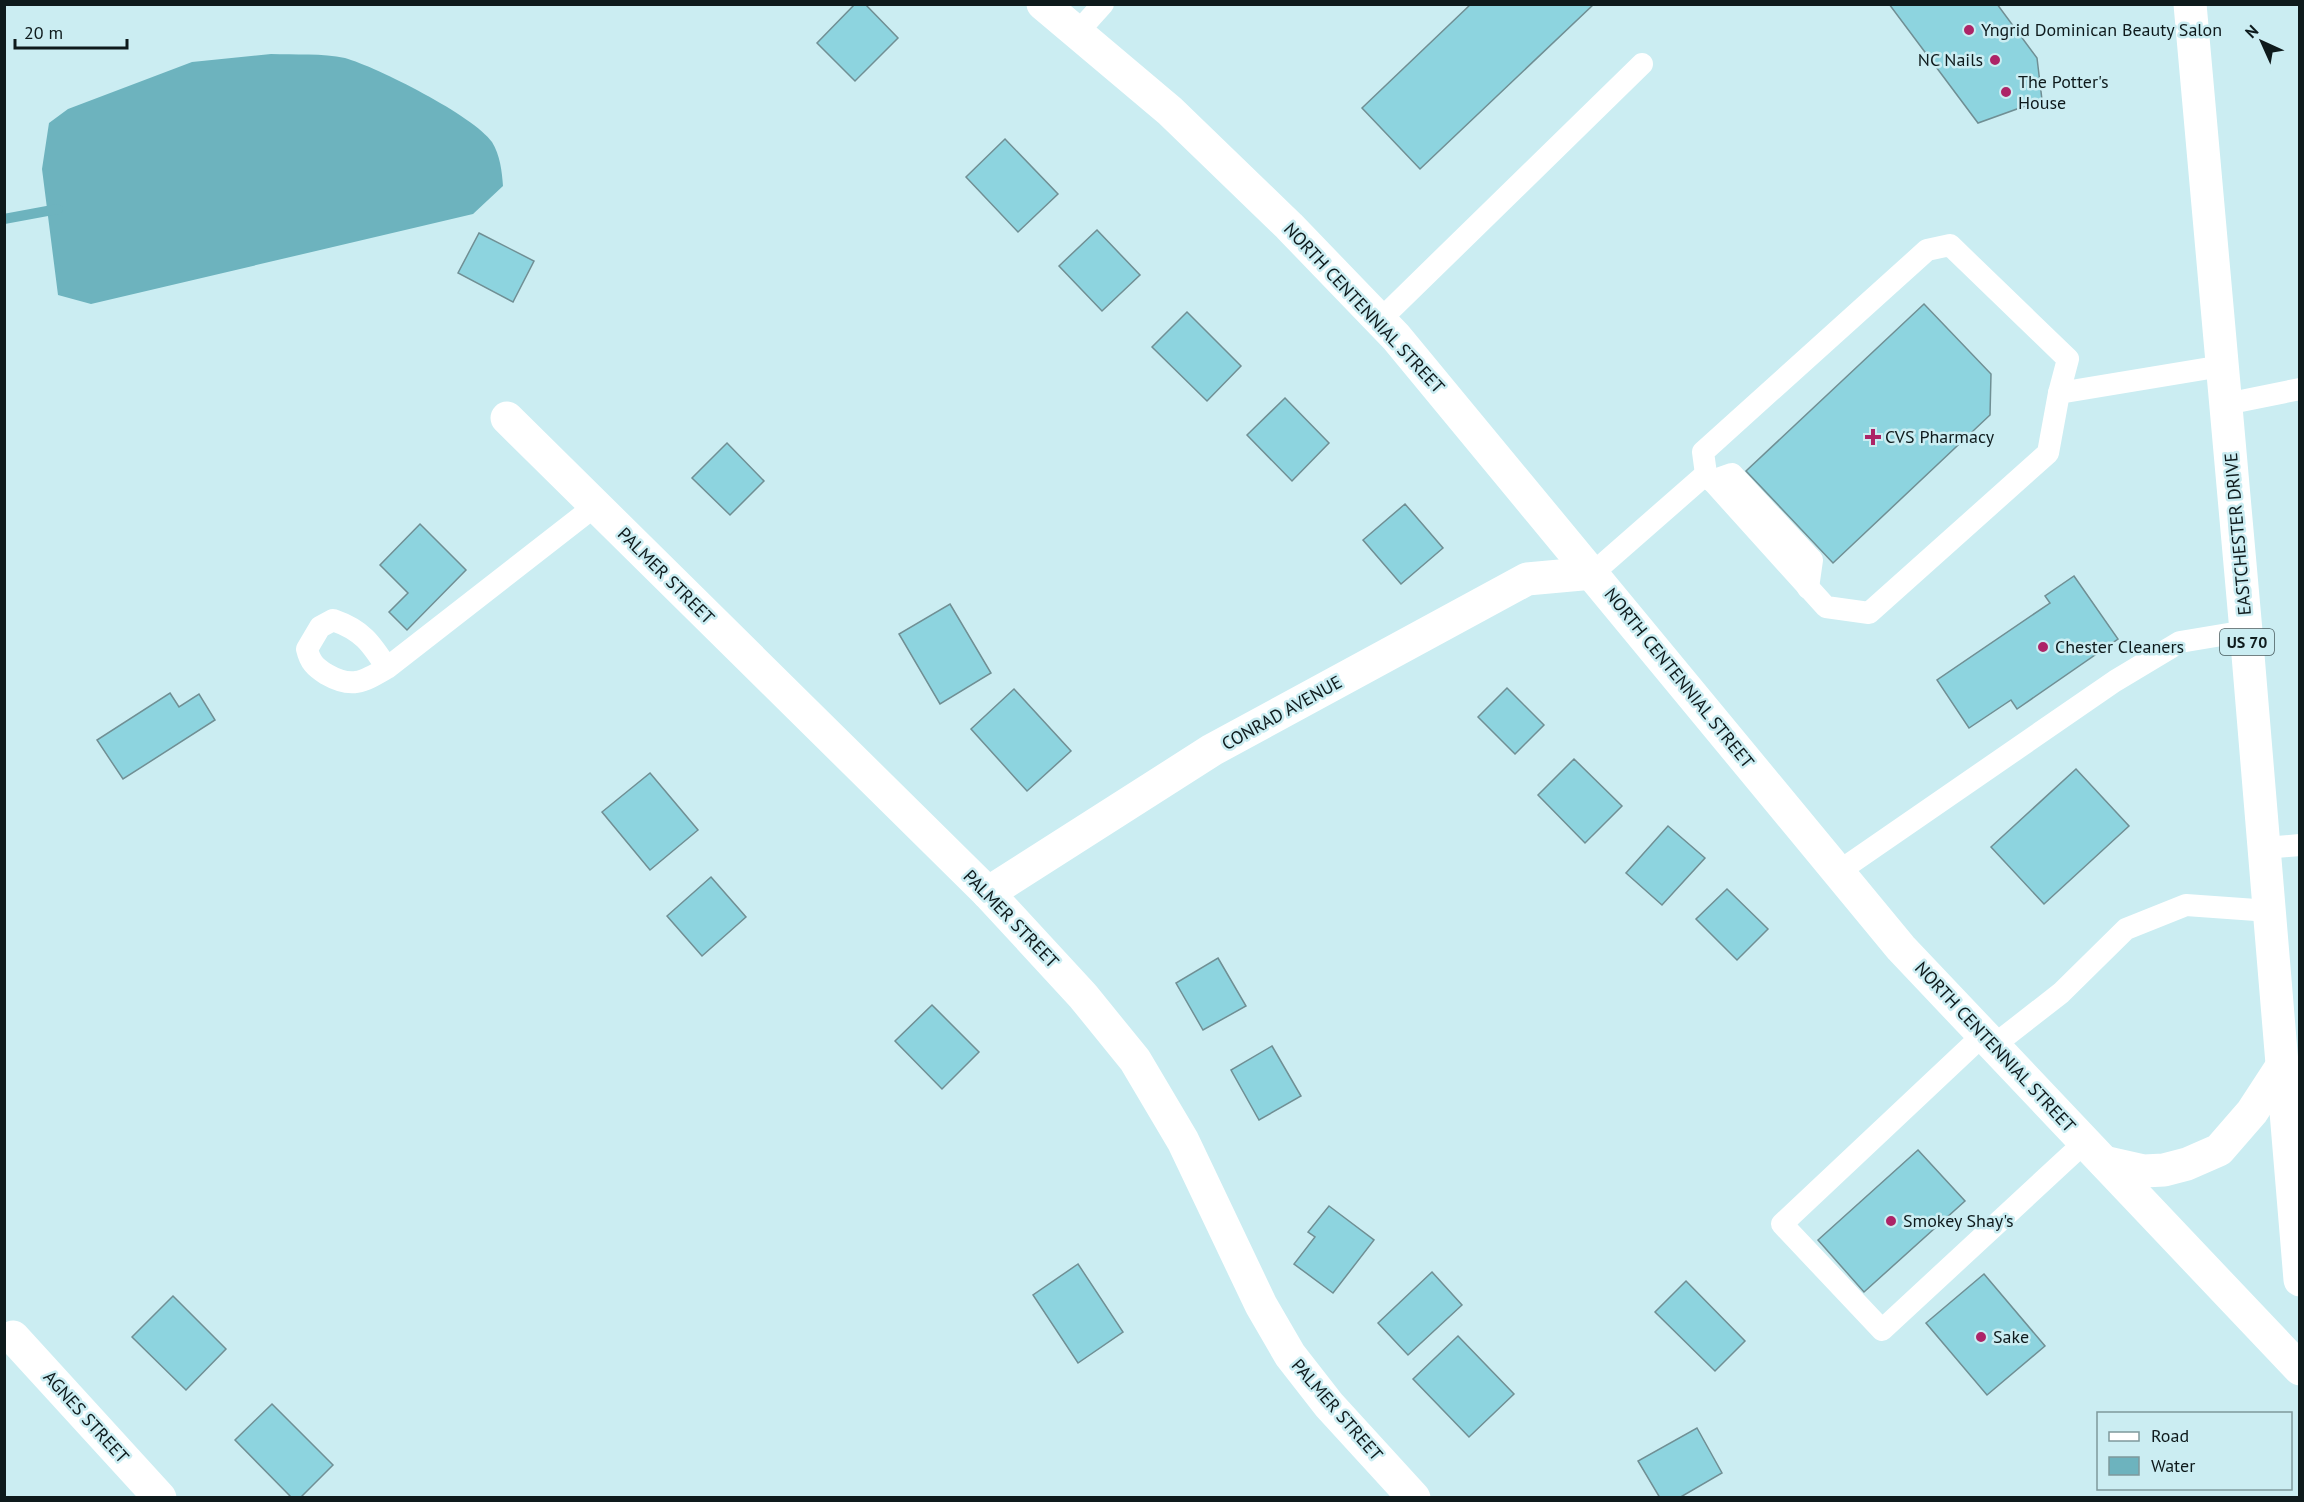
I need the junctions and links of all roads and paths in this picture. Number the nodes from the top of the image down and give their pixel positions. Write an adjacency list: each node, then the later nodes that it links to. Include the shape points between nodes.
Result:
1 (1043, 4): 4 (street, NORTH CENTENNIAL STREET)
2 (1103, 4): 4 (lane)
3 (2190, 4): 7 (street, EASTCHESTER DRIVE / US 70)
4 (1077, 33): 6 (street, NORTH CENTENNIAL STREET, via 1179,119)
5 (1642, 64): 6 (lane)
6 (1380, 320): 14 (street, NORTH CENTENNIAL STREET)
7 (2222, 366): 9 (lane); 10 (street, EASTCHESTER DRIVE / US 70)
8 (2300, 389): 10 (lane)
9 (2059, 393): 12 (lane, via 2048,453 1869,613 1826,607); 12 (lane, via 2068,359 1950,245 1927,250 1703,452)
10 (2226, 404): 15 (street, EASTCHESTER DRIVE / US 70)
11 (507, 418): 13 (street, PALMER STREET)
12 (1709, 478): 14 (lane)
13 (595, 506): 16 (lane); 20 (street, PALMER STREET)
14 (1593, 573): 19 (street, NORTH CENTENNIAL STREET); 20 (street, CONRAD AVENUE, via 1527,579 1212,750)
15 (2247, 631): 18 (street, EASTCHESTER DRIVE / US 70); 19 (lane, via 2180,642 2115,681)
16 (387, 668)
17 (2300, 844): 18 (lane)
18 (2265, 848): 21 (street, EASTCHESTER DRIVE / US 70)
19 (1838, 872): 22 (street, NORTH CENTENNIAL STREET, via 1901,948)
20 (988, 893): 29 (street, PALMER STREET, via 1083,996 1135,1060 1183,1141 1261,1305 1290,1355 1329,1405)
21 (2270, 911): 22 (lane, via 2186,905 2126,928 2061,993); 23 (street, EASTCHESTER DRIVE / US 70)
22 (1988, 1040): 24 (street, NORTH CENTENNIAL STREET); 24 (lane, via 1782,1224 1882,1330)
23 (2282, 1066): 24 (street, via 2252,1112 2219,1150 2187,1164 2144,1171); 25 (street, EASTCHESTER DRIVE / US 70)
24 (2094, 1152): 27 (street, NORTH CENTENNIAL STREET)
25 (2300, 1280)
26 (14, 1337): 28 (street, AGNES STREET)
27 (2300, 1369)
28 (159, 1497)
29 (1414, 1497)

